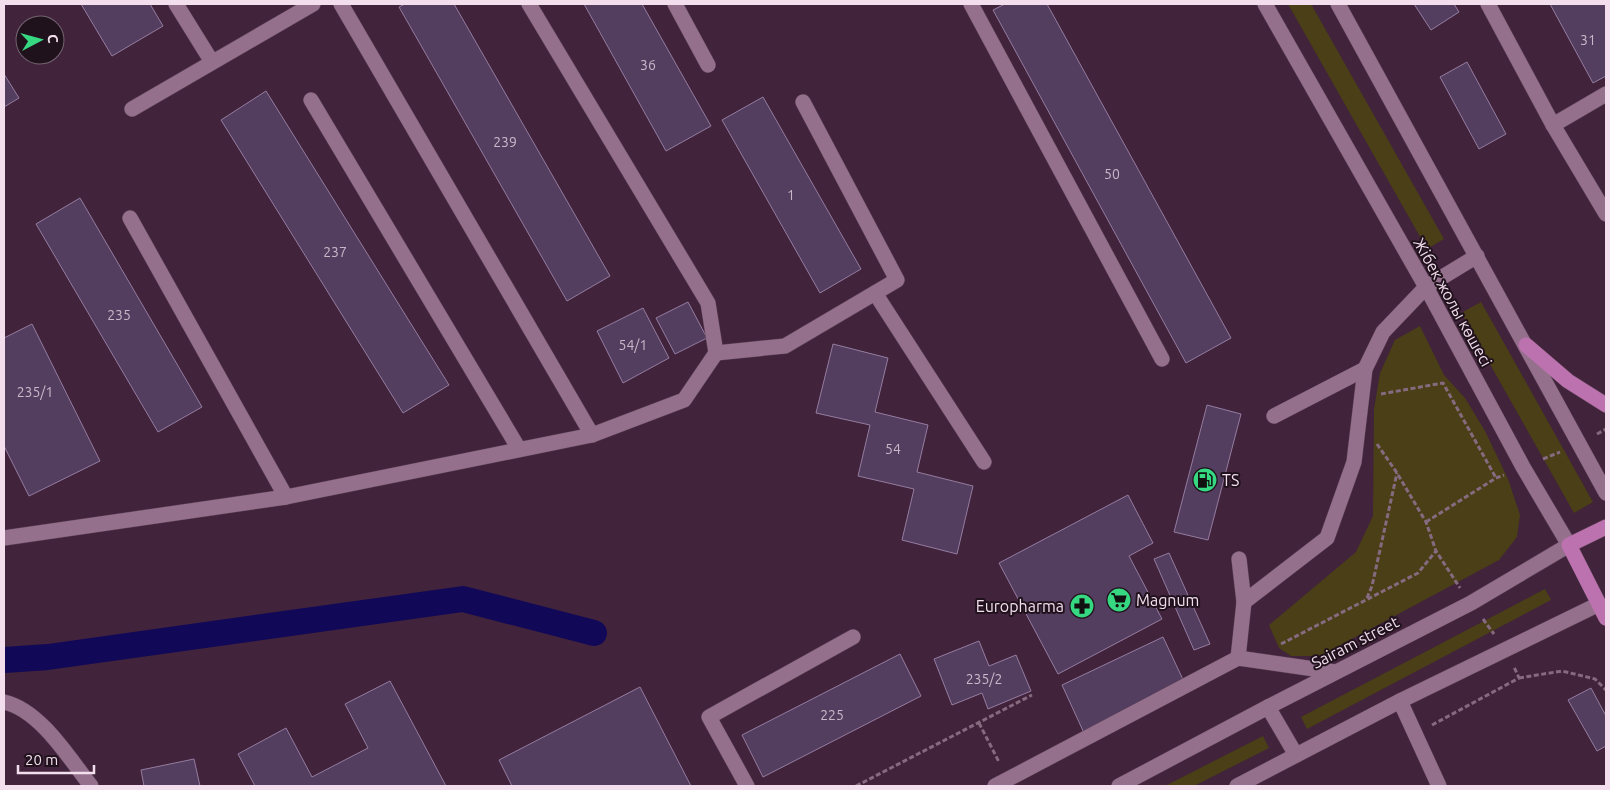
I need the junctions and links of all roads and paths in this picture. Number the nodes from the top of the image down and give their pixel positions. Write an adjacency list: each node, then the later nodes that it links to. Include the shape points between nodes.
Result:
1 (176, 4): 10 (main road)
2 (313, 4): 10 (main road)
3 (342, 4): 29 (main road)
4 (529, 4): 23 (main road, via 708,303)
5 (675, 4): 11 (main road)
6 (970, 4): 24 (main road)
7 (1265, 4): 20 (main road, Жібек жолы көшесі)
8 (1338, 4): 19 (main road)
9 (1488, 4): 16 (main road)
10 (212, 62): 15 (main road)
11 (708, 65)
12 (1606, 94): 16 (main road)
13 (311, 100): 30 (main road)
14 (803, 102): 21 (main road, via 897,280)
15 (132, 108)
16 (1553, 125): 17 (main road)
17 (1606, 214)
18 (130, 218): 35 (main road)
19 (1477, 256): 20 (main road); 22 (main road)
20 (1426, 287): 25 (main road, via 1383,332); 38 (main road, Жібек жолы көшесі)
21 (875, 293): 23 (main road, via 785,346); 31 (main road)
22 (1526, 345): 27 (main road, via 1568,380); 34 (main road)
23 (716, 353): 29 (main road, via 684,400)
24 (1162, 359)
25 (1365, 369): 28 (main road); 42 (main road, via 1354,462 1327,538)
26 (1377, 395): 33 (path, via 1443,383)
27 (1606, 405)
28 (1274, 416)
29 (592, 435): 30 (main road)
30 (519, 449): 35 (main road)
31 (984, 462)
32 (1397, 473): 41 (path, via 1372,586)
33 (1496, 478)
34 (1606, 493)
35 (286, 497): 37 (main road)
36 (1606, 527): 38 (main road, Sairam street)
37 (4, 538)
38 (1569, 545): 43 (main road, Жібек жолы көшесі); 48 (main road, Sairam street, via 1471,603)
39 (1436, 551): 41 (path, via 1418,574)
40 (1239, 559): 42 (main road)
41 (1366, 600): 46 (path)
42 (1244, 602): 47 (main road)
43 (1602, 602): 44 (main road, Жібек жолы көшесі); 52 (main road)
44 (1606, 618)
45 (853, 637): 60 (main road, via 709,717)
46 (1272, 648)
47 (1238, 658): 48 (main road); 57 (main road)
48 (1335, 672): 54 (main road, Sairam street)
49 (1519, 678): 50 (path, via 1562,671 1595,679)
50 (1606, 690)
51 (1032, 695): 55 (path)
52 (1400, 701): 56 (main road); 63 (main road)
53 (4, 702): 59 (main road, via 29,712)
54 (1268, 707): 56 (main road); 58 (main road, Sairam street)
55 (979, 723): 57 (path); 61 (path)
56 (1296, 755): 62 (main road)
57 (1002, 783)
58 (1129, 784)
59 (91, 786)
60 (747, 786)
61 (856, 786)
62 (1237, 786)
63 (1439, 786)

